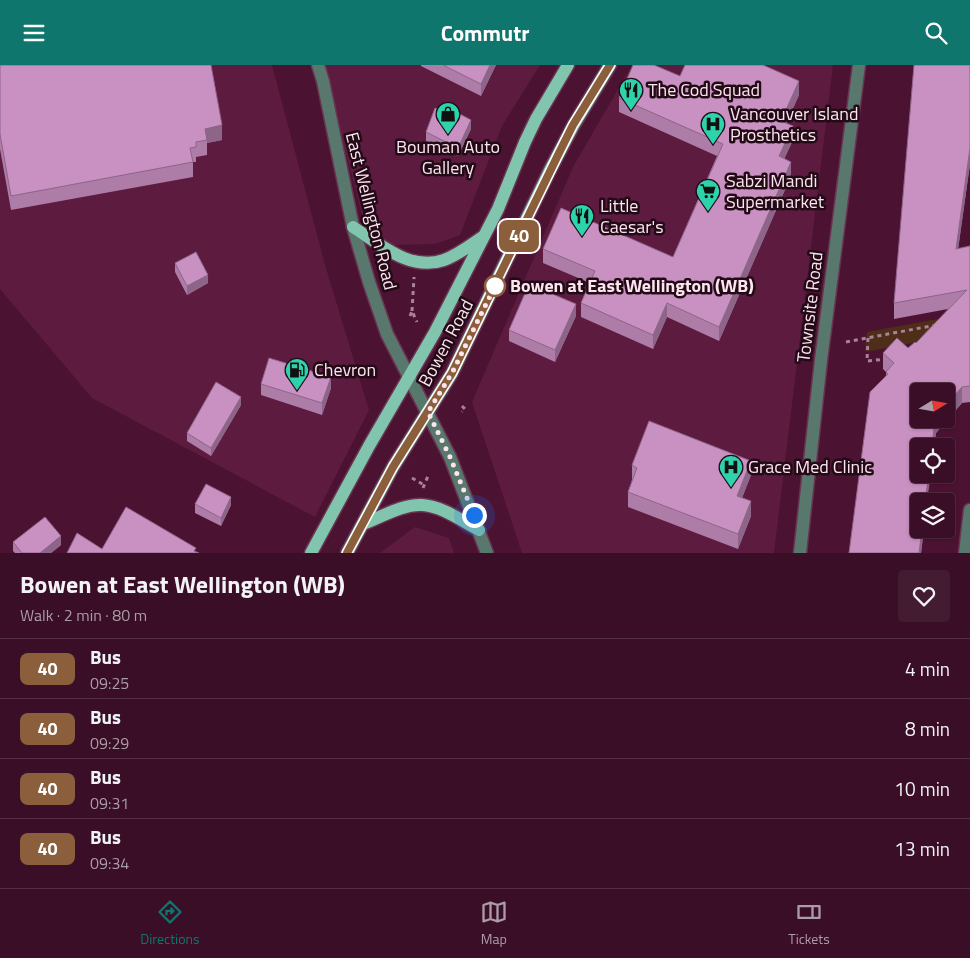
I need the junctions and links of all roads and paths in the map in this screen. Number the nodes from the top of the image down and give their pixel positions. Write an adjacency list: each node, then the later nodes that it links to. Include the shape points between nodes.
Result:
1 (318, 65): 5 (street, East Wellington Road)
2 (568, 65): 6 (main road, Bowen Road, via 525,142)
3 (610, 65): 17 (main road, Bowen Road, via 573,125 452,373)
4 (859, 65): 29 (street, Townsite Road)
5 (354, 227): 6 (main road, via 400,256 416,262 445,260); 15 (street, East Wellington Road, via 387,334)
6 (484, 236): 15 (main road, Bowen Road)
7 (414, 277): 8 (path)
8 (412, 311): 9 (path); 10 (path)
9 (410, 316)
10 (418, 322)
11 (942, 324): 12 (path)
12 (868, 338): 13 (path); 14 (path, via 867,361)
13 (846, 342)
14 (890, 360)
15 (409, 376): 17 (street, East Wellington Road); 26 (main road, Bowen Road)
16 (462, 406): 18 (path, via 466,409)
17 (428, 412): 24 (main road, Bowen Road); 25 (street, East Wellington Road)
18 (462, 412)
19 (428, 477): 21 (path)
20 (412, 478): 21 (path)
21 (424, 485): 22 (path)
22 (422, 491)
23 (970, 510): 30 (street)
24 (363, 523): 25 (main road, via 422,505); 27 (main road, Bowen Road)
25 (479, 530): 28 (street, East Wellington Road)
26 (311, 553)
27 (347, 553)
28 (487, 553)
29 (800, 553)
30 (965, 553)

